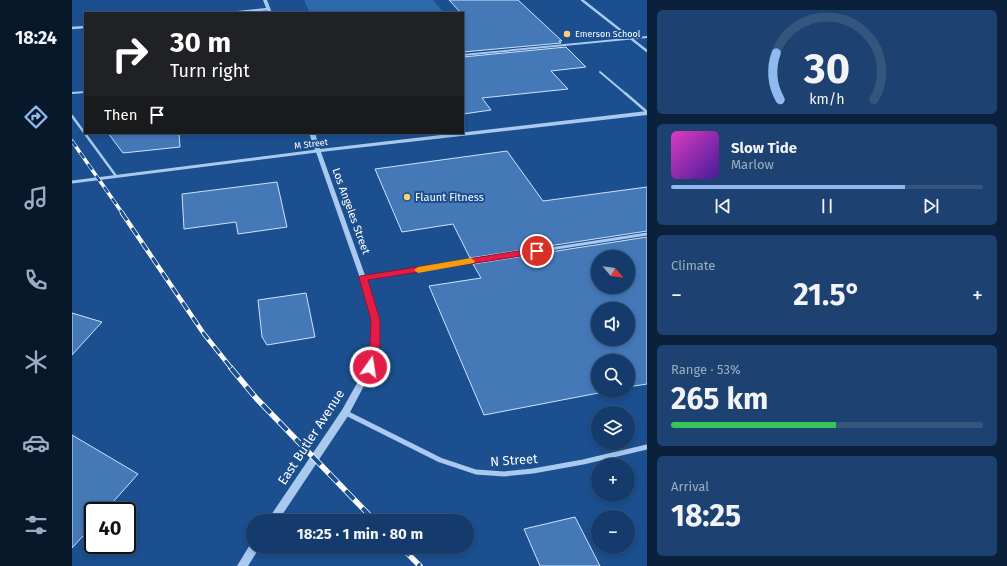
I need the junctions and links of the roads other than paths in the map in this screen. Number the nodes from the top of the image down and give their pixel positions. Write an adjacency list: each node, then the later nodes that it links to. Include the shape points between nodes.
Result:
1 (265, 0): 3 (street)
2 (582, 0): 8 (street)
3 (269, 11): 4 (street)
4 (250, 12)
5 (84, 27): 6 (street)
6 (72, 28)
7 (647, 37): 8 (lane)
8 (630, 38): 9 (street); 10 (lane)
9 (647, 52)
10 (464, 55)
11 (600, 72): 14 (lane)
12 (84, 92): 13 (lane)
13 (72, 93)
14 (647, 113): 19 (street, M Street)
15 (72, 116): 16 (lane)
16 (84, 132)
17 (85, 134): 20 (lane)
18 (312, 134): 19 (street, Los Angeles Street)
19 (317, 151): 20 (street, M Street); 23 (street, Los Angeles Street)
20 (116, 176): 21 (street, M Street)
21 (72, 182)
22 (647, 234): 23 (lane)
23 (363, 278): 24 (street, Los Angeles Street, via 376,320 375,345)
24 (370, 367): 25 (street, East Butler Avenue)
25 (345, 412): 26 (street, N Street, via 440,460 476,472 504,474 533,471); 27 (street, East Butler Avenue)
26 (647, 447)
27 (277, 514)
28 (250, 554): 29 (street)
29 (242, 566)

